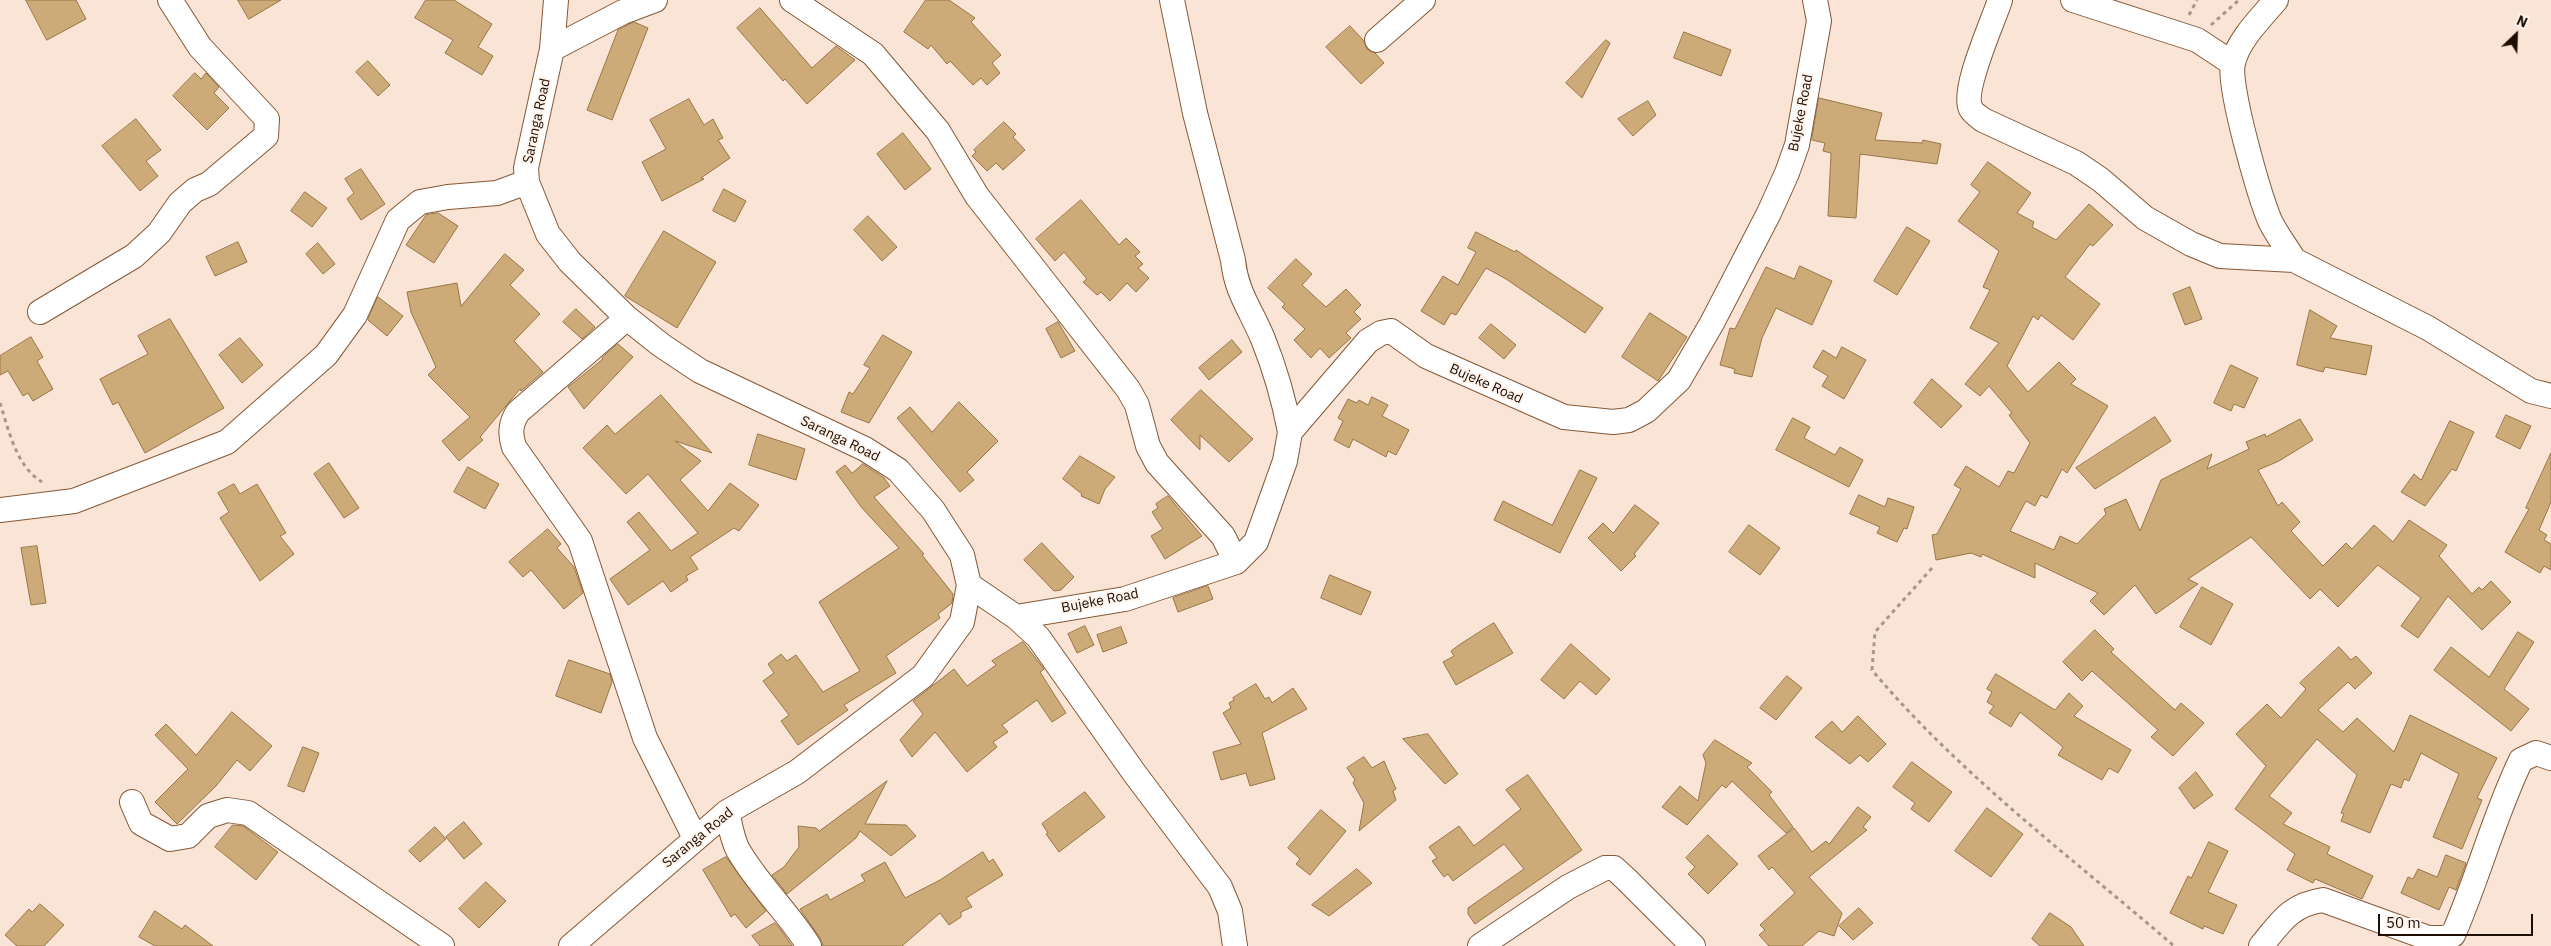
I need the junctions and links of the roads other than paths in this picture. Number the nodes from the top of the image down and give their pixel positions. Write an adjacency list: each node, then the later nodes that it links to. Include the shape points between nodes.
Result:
1 (170, 0): 16 (street, via 200,47 267,119 266,136 209,184 195,190 180,203 159,233 134,256)
2 (556, 0): 12 (street, Saranga Road)
3 (655, 0): 12 (street, via 623,12)
4 (792, 0): 21 (street, via 874,54 938,131 977,196 1128,389 1137,405 1148,446 1157,463 1223,536)
5 (1172, 0): 19 (street, via 1195,113 1233,260 1235,281 1263,339 1283,397)
6 (1423, 0): 11 (street)
7 (1815, 0): 19 (street, Bujeke Road, via 1819,21 1797,146 1787,172 1769,213 1684,372 1646,411 1629,420 1614,422 1564,417 1426,356 1391,331 1368,341)
8 (2000, 0): 15 (street, via 1973,75 1968,95 1971,110 1983,120 2076,163 2145,218 2191,244 2220,256)
9 (2074, 0): 13 (street, via 2197,40)
10 (2276, 0): 13 (street, via 2241,45)
11 (1377, 40)
12 (552, 49): 14 (street, Saranga Road, via 526,168)
13 (2232, 63): 15 (street, via 2232,84 2261,195 2271,222)
14 (527, 182): 17 (street, Saranga Road, via 548,234 570,262); 20 (street, via 497,193 448,196 420,202 398,220 354,315 326,355 228,442 74,501)
15 (2294, 260): 18 (street, via 2428,328 2531,391)
16 (40, 312)
17 (627, 318): 22 (street, Saranga Road, via 660,345 700,370 865,449 898,470 933,510 962,555); 27 (street, via 518,412 513,420 511,438 514,447 580,541 645,738)
18 (2551, 396)
19 (1290, 432): 21 (street, Bujeke Road, via 1285,461 1256,542)
20 (0, 510)
21 (1236, 562): 23 (street, Bujeke Road, via 1125,599)
22 (969, 585): 23 (street); 26 (street, Saranga Road, via 962,622 923,676 797,772)
23 (1016, 617): 31 (street, via 1038,637 1220,887 1230,911)
24 (2551, 758): 34 (street, via 2536,753 2521,760 2453,935 2428,938 2324,900 2294,909)
25 (132, 802): 28 (street, via 142,823 170,839 188,836 208,816 227,810 248,813)
26 (727, 812): 27 (street, Saranga Road); 30 (street, via 737,848)
27 (695, 838): 29 (street, Saranga Road)
28 (442, 946)
29 (570, 946)
30 (809, 946)
31 (1236, 946)
32 (1480, 946): 33 (street, via 1568,886 1605,868 1614,868)
33 (1694, 946)
34 (2261, 946)

